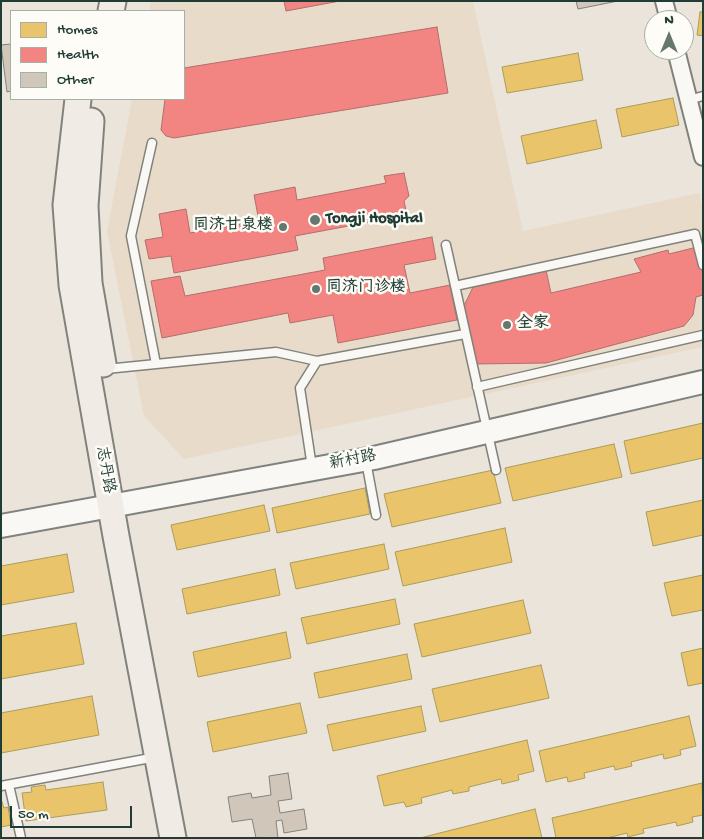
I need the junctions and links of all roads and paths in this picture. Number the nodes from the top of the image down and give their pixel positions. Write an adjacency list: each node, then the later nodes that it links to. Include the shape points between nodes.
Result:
1 (680, 60): 2 (street)
2 (695, 98): 6 (street)
3 (78, 100): 21 (main road, 志丹路, via 66,205 72,284)
4 (95, 100): 14 (main road, 志丹路, via 85,206 90,283)
5 (152, 143): 13 (lane, via 131,236)
6 (703, 157)
7 (446, 245): 9 (lane)
8 (703, 265): 9 (lane, via 695,234)
9 (455, 286): 10 (lane)
10 (465, 334): 12 (lane); 16 (lane)
11 (703, 335): 16 (lane)
12 (318, 361): 13 (lane, via 276,352); 19 (lane, via 300,388)
13 (156, 364): 14 (lane)
14 (104, 369): 21 (main road, 志丹路)
15 (703, 382): 17 (main road, 新村路)
16 (477, 386): 17 (lane)
17 (486, 431): 18 (main road, 新村路); 20 (lane)
18 (365, 459): 19 (main road, 新村路); 22 (lane)
19 (313, 469): 21 (main road, 新村路)
20 (496, 470)
21 (118, 506): 23 (main road, 新村路); 24 (main road, 志丹路); 28 (main road, 志丹路)
22 (376, 515)
23 (1, 526)
24 (158, 756): 25 (lane); 27 (main road, 志丹路)
25 (5, 785): 26 (lane)
26 (21, 838)
27 (173, 838)
28 (190, 838)

